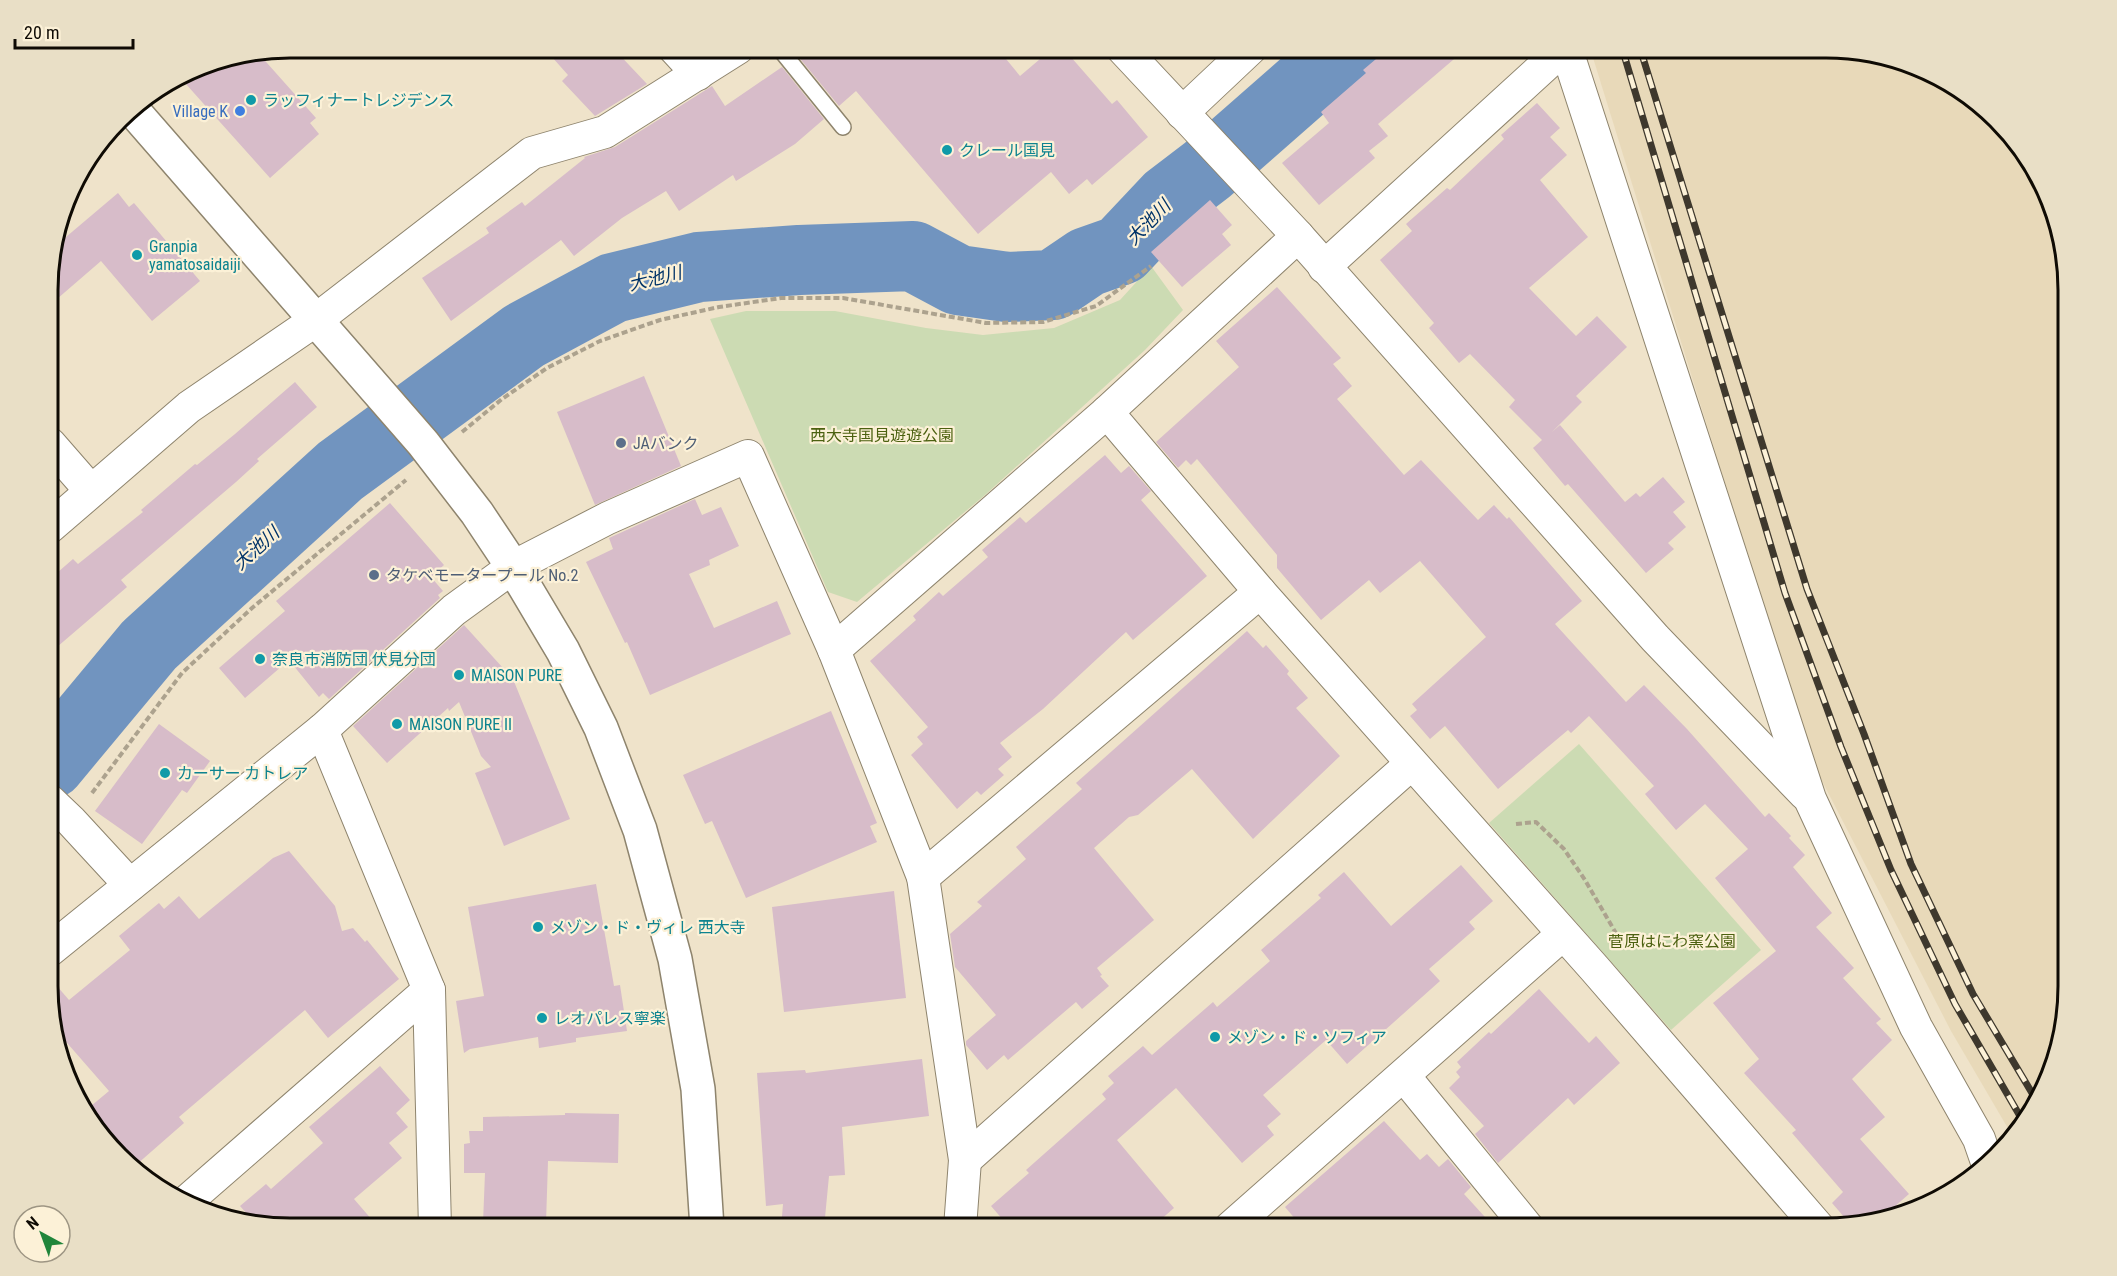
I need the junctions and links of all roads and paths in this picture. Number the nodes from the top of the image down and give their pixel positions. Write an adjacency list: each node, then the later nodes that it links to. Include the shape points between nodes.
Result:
1 (683, 58): 8 (street)
2 (723, 58): 8 (street)
3 (787, 58): 11 (lane)
4 (1131, 58): 10 (street)
5 (1242, 58): 10 (street)
6 (1554, 58): 14 (street)
7 (1568, 58): 26 (street)
8 (698, 74): 15 (street, via 605,132 532,153)
9 (138, 116): 15 (street)
10 (1188, 119): 12 (street)
11 (843, 127)
12 (1298, 236): 14 (street); 16 (street)
13 (1150, 266): 17 (path, via 1096,306 1042,322 986,323 843,298 781,298 660,320 600,341 547,368)
14 (1324, 267): 26 (street, via 1655,638)
15 (316, 320): 17 (street); 19 (street, via 189,407)
16 (1107, 412): 22 (street); 23 (street)
17 (428, 449): 21 (street); 27 (path, via 182,673)
18 (58, 453): 19 (street)
19 (91, 491): 20 (street)
20 (58, 520)
21 (513, 567): 23 (street, via 608,518 748,456); 24 (street, via 454,610); 38 (street, via 601,728 640,830 675,959 699,1089)
22 (1260, 592): 25 (street); 28 (street)
23 (834, 650): 28 (street)
24 (322, 730): 29 (street); 32 (street)
25 (1411, 764): 30 (street); 35 (street)
26 (1810, 799): 34 (street, via 1916,1027)
27 (60, 810): 29 (street)
28 (923, 877): 35 (street)
29 (130, 885): 31 (street)
30 (1563, 934): 33 (street); 42 (street)
31 (58, 944)
32 (429, 990): 36 (street); 37 (street)
33 (1404, 1076): 40 (street); 41 (street)
34 (1985, 1156)
35 (965, 1160): 39 (street)
36 (193, 1196)
37 (435, 1218)
38 (706, 1218)
39 (961, 1218)
40 (1247, 1218)
41 (1520, 1218)
42 (1811, 1218)

